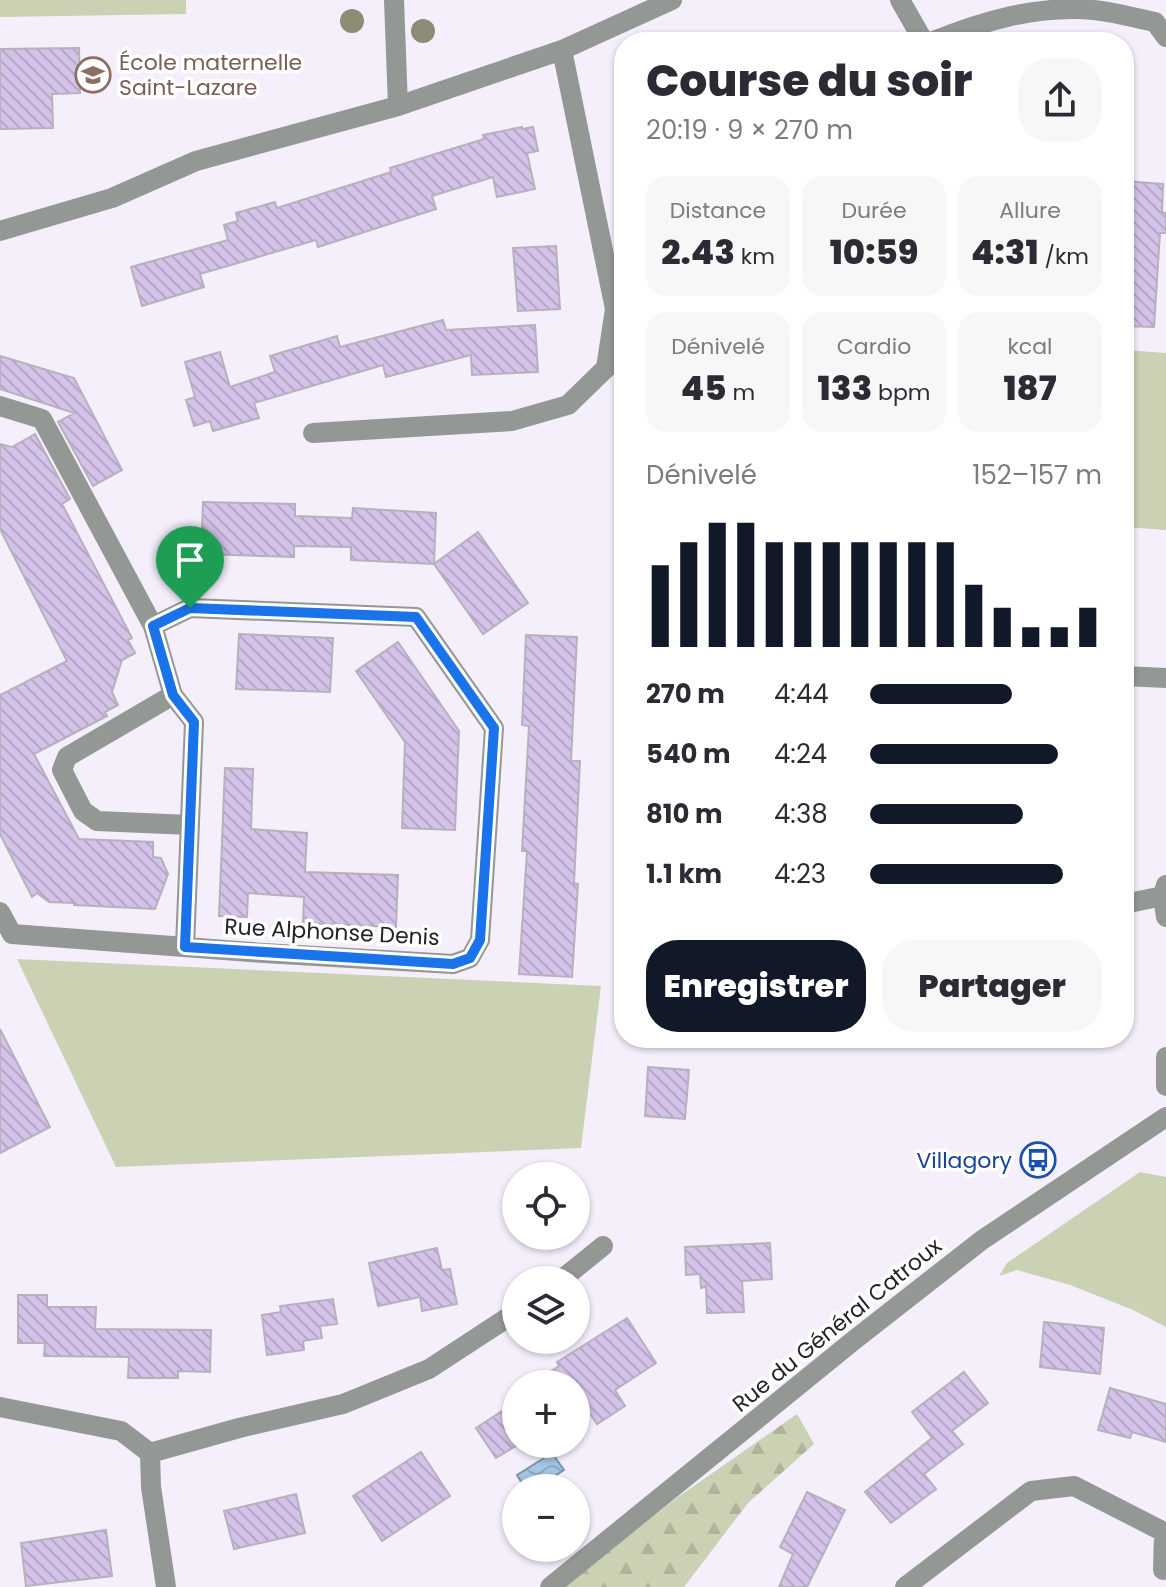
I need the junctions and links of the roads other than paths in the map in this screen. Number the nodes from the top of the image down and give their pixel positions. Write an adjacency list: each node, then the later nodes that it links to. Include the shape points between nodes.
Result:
1 (394, 0): 8 (street)
2 (672, 0): 7 (street)
3 (900, 0): 4 (street)
4 (918, 32)
5 (955, 32): 6 (street, via 1022,12 1093,10 1155,22)
6 (1166, 37)
7 (562, 50): 8 (street); 10 (street)
8 (398, 106): 9 (street, via 196,161 112,198)
9 (0, 231)
10 (614, 304)
11 (614, 316): 13 (street, via 606,368 568,405 512,421)
12 (0, 406): 14 (street, via 42,419)
13 (313, 433)
14 (153, 626): 17 (street); 23 (street, Rue Alphonse Denis, via 190,608 416,617 494,728 480,940 470,958 453,964)
15 (1134, 676): 16 (street)
16 (1166, 678)
17 (173, 695): 18 (street, via 194,722); 18 (street, via 67,757 62,770 83,811 97,821)
18 (190, 825): 23 (street)
19 (1164, 890): 20 (street); 22 (street)
20 (1134, 900)
21 (0, 912): 23 (street, Rue Alphonse Denis, via 12,934)
22 (1166, 917)
23 (185, 947)
24 (1166, 1057): 25 (street)
25 (1166, 1086)
26 (1166, 1117): 35 (street, Rue du Général Catroux, via 982,1240)
27 (603, 1246): 28 (street)
28 (578, 1266)
29 (502, 1321): 31 (street, via 429,1369 343,1404)
30 (0, 1407): 31 (street, via 121,1431)
31 (150, 1453): 34 (street)
32 (1165, 1533): 33 (street); 36 (street, via 1074,1486 1031,1491)
33 (1163, 1570)
34 (166, 1587)
35 (550, 1587)
36 (905, 1587)

